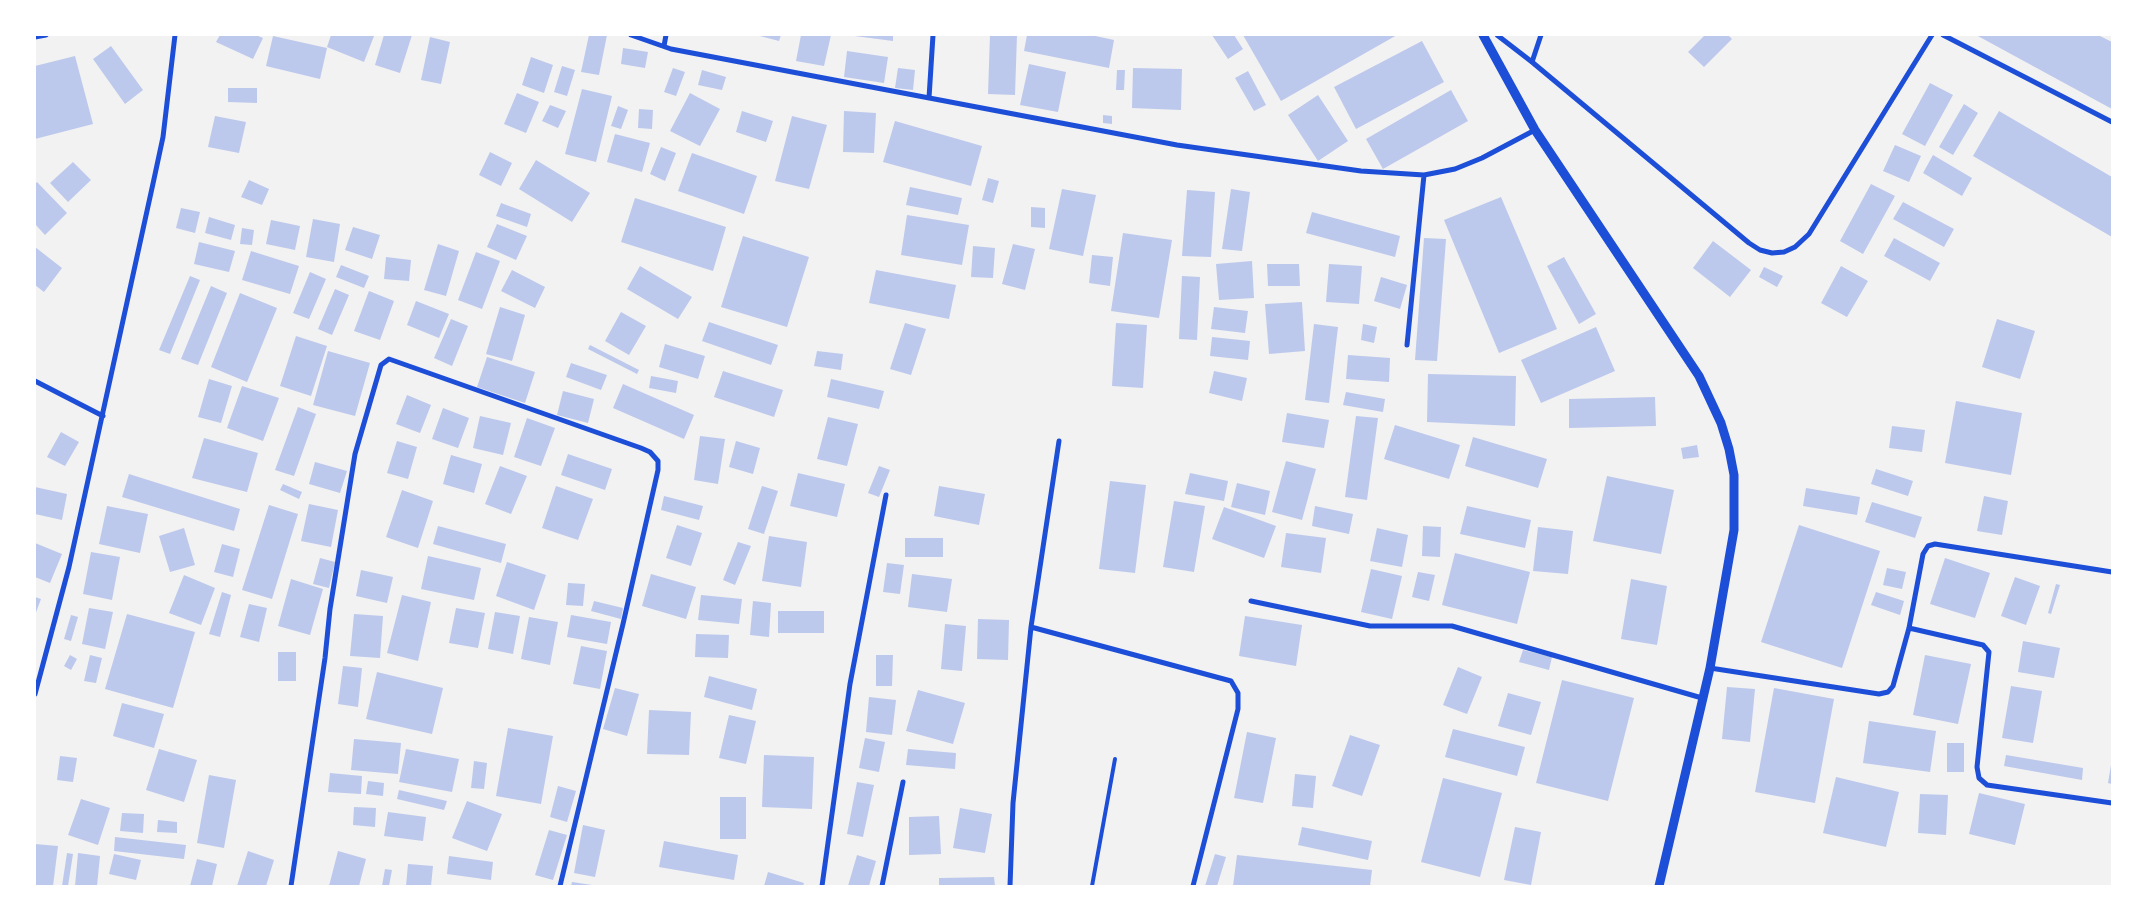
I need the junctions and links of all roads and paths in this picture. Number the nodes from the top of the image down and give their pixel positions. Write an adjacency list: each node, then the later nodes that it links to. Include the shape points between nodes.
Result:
1 (46, 35): 11 (street)
2 (175, 35): 20 (street, via 163,137)
3 (631, 35): 12 (street)
4 (666, 35): 12 (street)
5 (933, 35): 14 (street)
6 (1483, 35): 16 (street)
7 (1497, 35): 13 (street)
8 (1542, 35): 13 (street)
9 (1932, 35): 13 (street, via 1809,234 1796,248 1778,253 1754,247)
10 (1943, 35): 15 (street)
11 (35, 37)
12 (664, 46): 14 (street)
13 (1532, 62)
14 (930, 98): 17 (street, via 1177,145 1361,171)
15 (2112, 122)
16 (1534, 130): 17 (street, via 1455,170); 27 (street, via 1699,376 1721,423 1734,475 1734,530)
17 (1424, 175): 18 (street)
18 (1407, 345)
19 (35, 381): 20 (street)
20 (103, 416): 28 (street, via 69,567)
21 (1059, 441): 25 (street)
22 (886, 495): 35 (street, via 850,684)
23 (2112, 572): 26 (street, via 1935,544 1928,546 1923,554)
24 (1251, 601): 29 (street, via 1370,626 1452,626)
25 (1031, 628): 37 (street, via 1013,803); 39 (street, via 1231,680 1238,693 1238,709)
26 (1909, 628): 27 (street, via 1894,686 1879,694); 32 (street, via 1983,645 1989,652 1977,767 1979,778 1987,785)
27 (1710, 668): 29 (street)
28 (35, 694)
29 (1702, 698): 40 (street)
30 (1115, 758): 38 (lane)
31 (903, 782): 36 (street)
32 (2112, 804)
33 (291, 886): 34 (street, via 355,454 381,365 390,359 641,448 658,461 623,624)
34 (560, 886)
35 (822, 886)
36 (882, 886)
37 (1010, 886)
38 (1092, 886)
39 (1193, 886)
40 (1659, 886)

